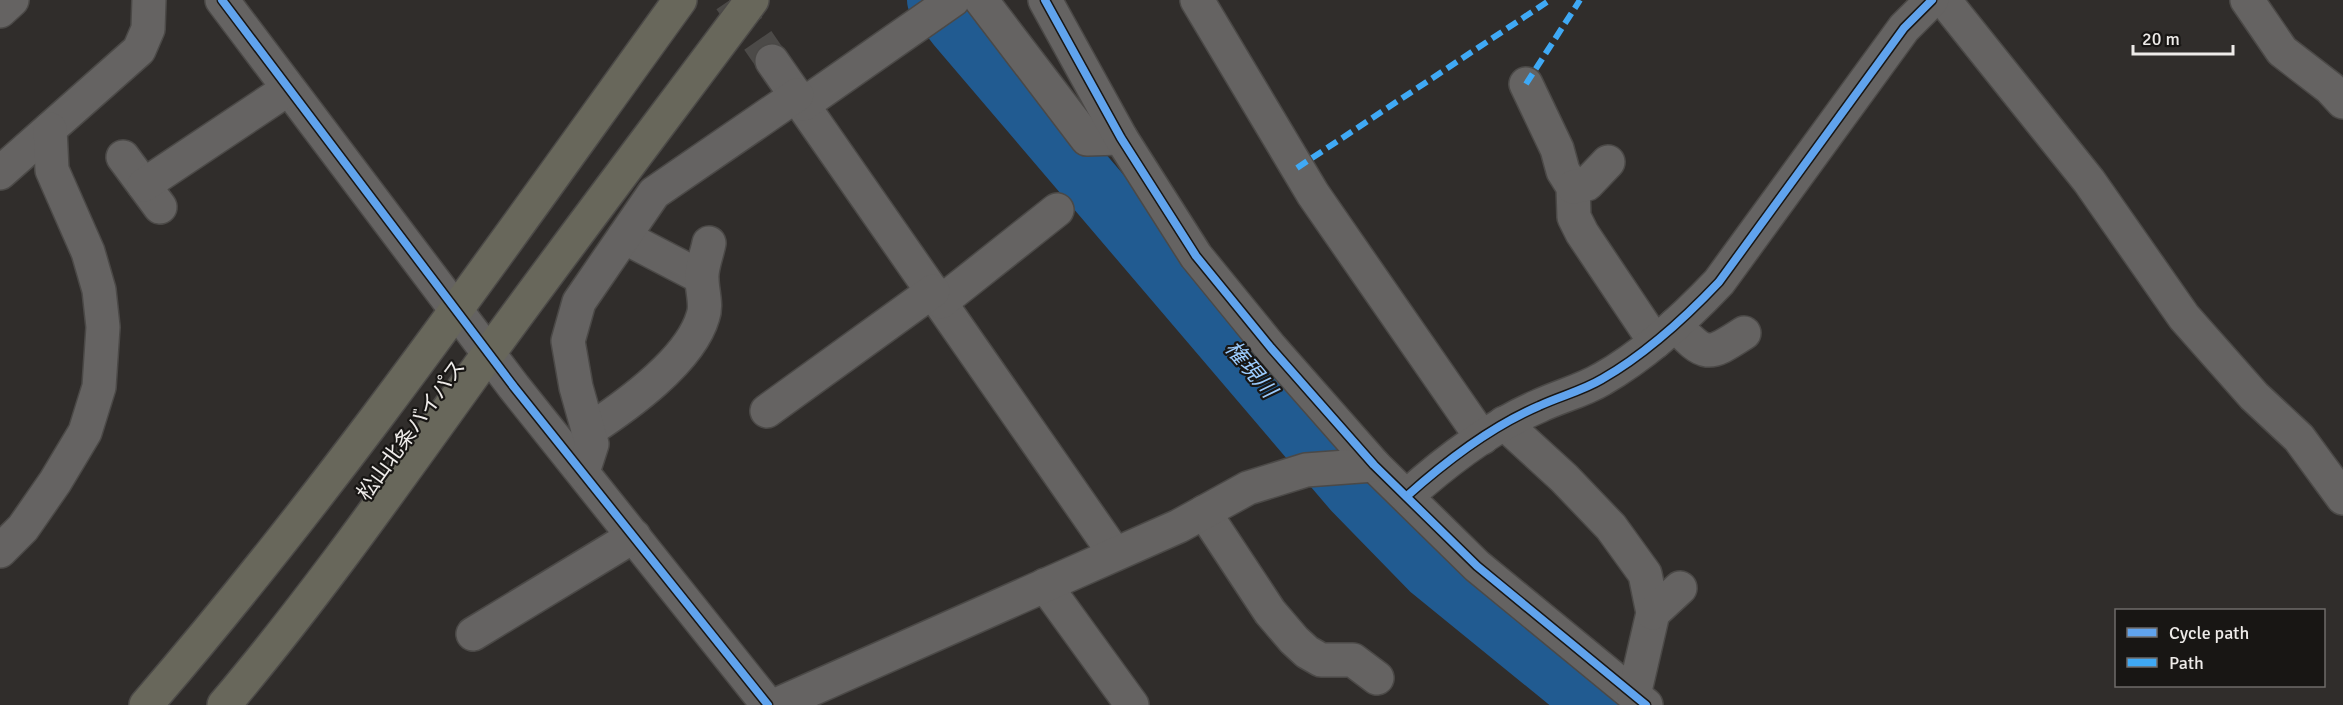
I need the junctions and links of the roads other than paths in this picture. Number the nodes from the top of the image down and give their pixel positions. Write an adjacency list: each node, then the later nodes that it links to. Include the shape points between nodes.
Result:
1 (12, 0): 13 (street)
2 (149, 0): 19 (street, via 148,29 139,51)
3 (222, 0): 16 (street)
4 (680, 0): 30 (highway, 松山北条バイパス)
5 (752, 0): 33 (highway, 松山北条バイパス)
6 (953, 0): 17 (street)
7 (981, 0): 20 (street, via 1088,139)
8 (1045, 0): 20 (street)
9 (1197, 0): 36 (street, via 1313,194)
10 (1932, 0): 32 (street, via 1904,28 1719,282)
11 (1944, 0): 40 (street, via 2089,181 2184,317 2254,396 2299,438)
12 (2247, 0): 18 (street, via 2282,51)
13 (0, 11)
14 (772, 62): 17 (street)
15 (1526, 84): 24 (street)
16 (288, 89): 21 (street, via 152,196); 30 (street)
17 (800, 100): 26 (street, via 654,193); 29 (street)
18 (2343, 102)
19 (50, 129): 23 (street); 43 (street, via 52,170 88,252 99,290 103,327 99,387 85,432 56,482 23,528)
20 (1121, 138): 37 (street, via 1196,256)
21 (123, 156)
22 (1608, 162): 24 (street, via 1587,184)
23 (0, 173)
24 (1573, 187): 32 (street, via 1574,217 1582,233)
25 (1057, 210): 29 (street)
26 (624, 237): 28 (street); 35 (street, via 579,302 568,341)
27 (709, 243): 28 (street)
28 (701, 277): 35 (street, via 704,313 695,336 680,356 624,408)
29 (937, 296): 34 (street); 44 (street)
30 (456, 310): 33 (street); 51 (highway, 松山北条バイパス, via 363,437 214,626)
31 (1744, 333): 32 (street, via 1716,351 1702,350)
32 (1665, 334): 36 (street, via 1603,379 1540,405)
33 (489, 353): 38 (street); 52 (highway, 松山北条バイパス, via 406,470)
34 (767, 411)
35 (588, 431): 38 (street, via 592,444)
36 (1493, 431): 39 (street, via 1433,472); 47 (street, via 1564,478 1611,527 1645,574)
37 (1367, 466): 39 (street); 41 (street, via 1306,470 1248,488)
38 (583, 472): 42 (street)
39 (1407, 496): 50 (street, via 1477,566)
40 (2343, 498)
41 (1204, 512): 44 (street); 49 (street, via 1293,640 1321,660 1353,660)
42 (634, 536): 48 (street); 53 (street)
43 (0, 551)
44 (1115, 554): 45 (street)
45 (1045, 585): 54 (street); 55 (street)
46 (1680, 588): 47 (street)
47 (1653, 613): 50 (street)
48 (473, 634)
49 (1377, 678)
50 (1640, 700)
51 (146, 705)
52 (224, 705)
53 (768, 705)
54 (776, 705)
55 (1132, 705)

